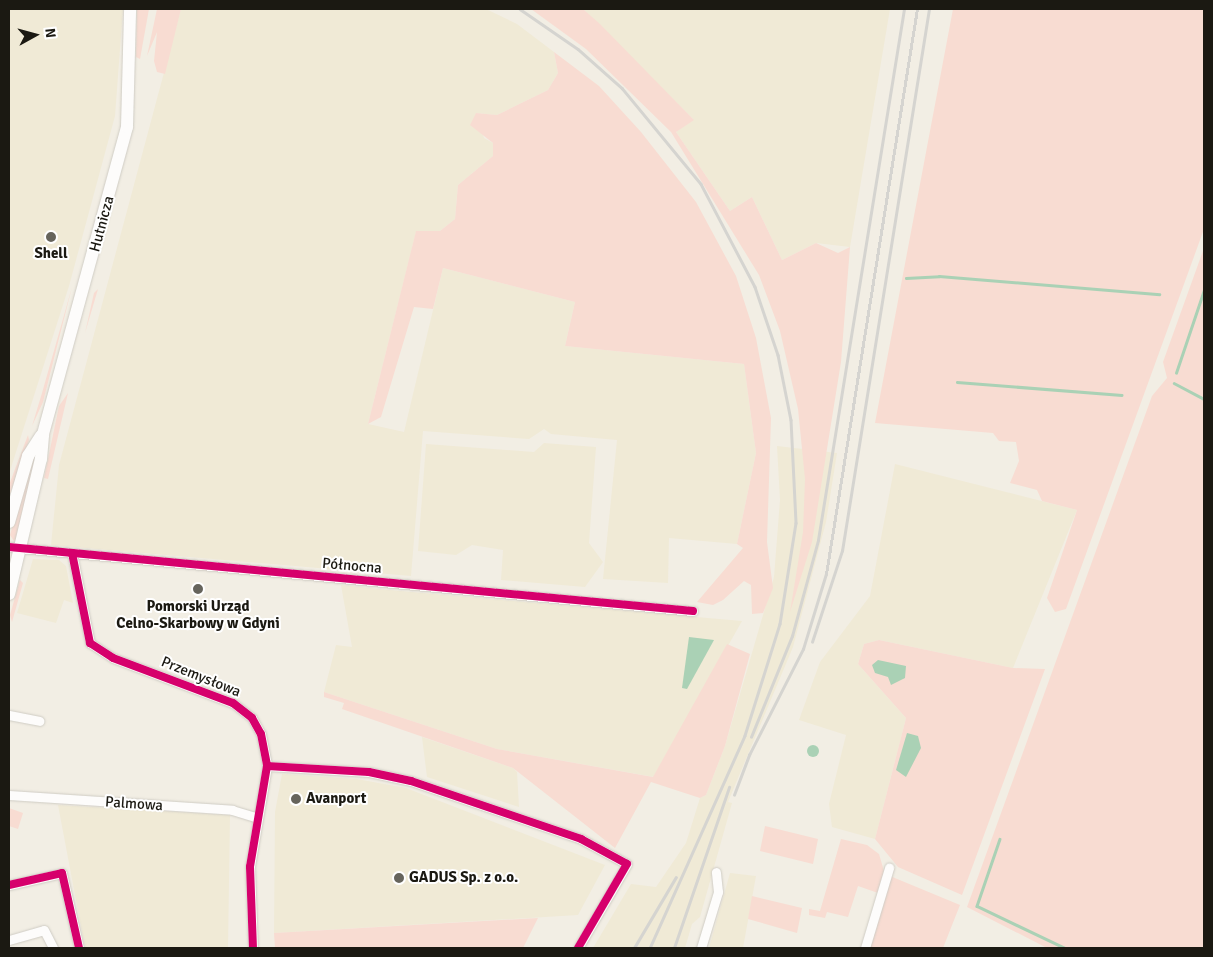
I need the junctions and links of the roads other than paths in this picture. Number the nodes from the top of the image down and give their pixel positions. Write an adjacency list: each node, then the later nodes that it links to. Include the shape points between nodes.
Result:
1 (130, 9): 2 (main road, Hutnicza, via 127,127)
2 (43, 434): 3 (main road, Hutnicza, via 28,456); 4 (main road, Hutnicza)
3 (9, 522)
4 (15, 548): 5 (street, Północna); 6 (main road, Hutnicza)
5 (72, 553): 7 (street, Północna); 10 (street, Przemysłowa, via 90,643 113,658 237,705 261,734)
6 (9, 594)
7 (693, 611)
8 (9, 715): 9 (street)
9 (39, 721)
10 (267, 766): 12 (street, Przemysłowa); 20 (street, via 369,772 411,781 581,839 627,864)
11 (9, 796): 12 (street, Palmowa, via 232,810)
12 (258, 818): 19 (street, Przemysłowa, via 250,866)
13 (889, 868): 22 (street)
14 (716, 872): 21 (street, via 718,892)
15 (9, 885): 18 (street, via 59,870)
16 (9, 940): 17 (street, via 44,930)
17 (53, 948)
18 (79, 948)
19 (253, 948)
20 (578, 948)
21 (701, 948)
22 (864, 948)

